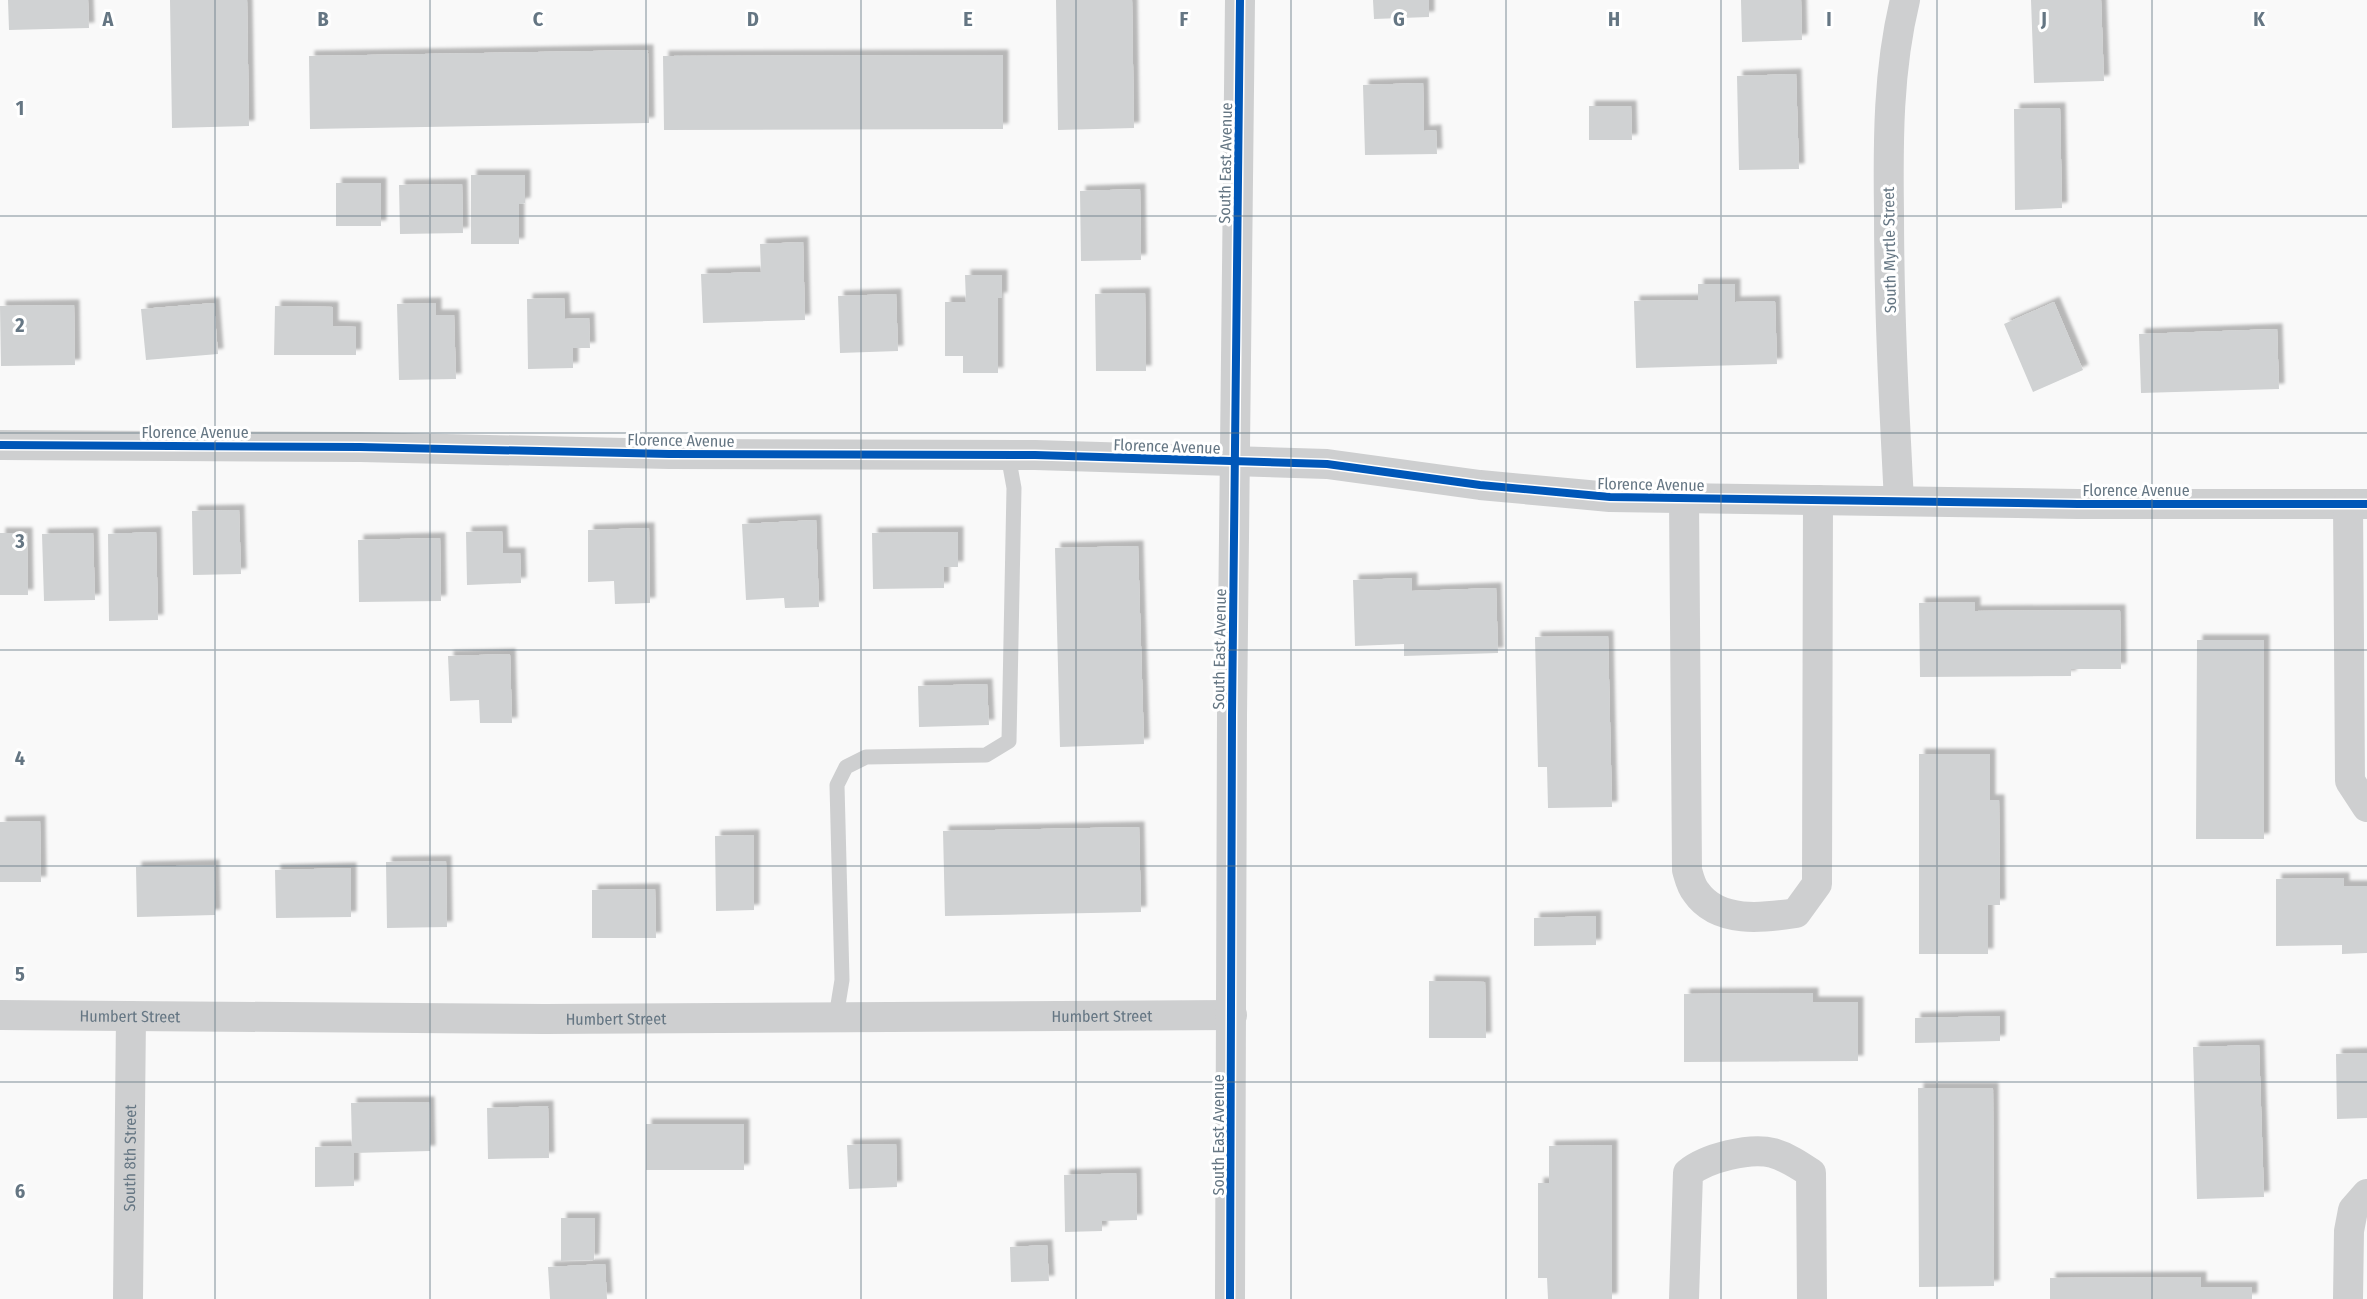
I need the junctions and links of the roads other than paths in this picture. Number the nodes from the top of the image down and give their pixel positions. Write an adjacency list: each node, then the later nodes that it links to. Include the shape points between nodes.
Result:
1 (1240, 0): 5 (street, South East Avenue)
2 (1905, 0): 8 (street, South Myrtle Street, via 1888,121 1889,291)
3 (0, 445): 4 (street, Florence Avenue)
4 (1008, 455): 5 (street, Florence Avenue); 14 (lane, via 1014,488 1009,741 986,756 866,758 846,767 837,785 842,980)
5 (1235, 462): 6 (street, Florence Avenue, via 1327,464 1554,494); 13 (street, South East Avenue)
6 (1684, 499): 7 (street, Florence Avenue); 7 (street, via 1687,870 1696,892 1715,910 1756,919 1796,913 1817,884)
7 (1818, 500): 8 (street, Florence Avenue)
8 (1899, 501): 9 (street, Florence Avenue)
9 (2358, 504): 10 (street, via 2350,781)
10 (2367, 807)
11 (0, 1015): 12 (street, Humbert Street)
12 (131, 1016): 14 (street, Humbert Street); 16 (street, South 8th Street)
13 (1232, 1016): 14 (street, Humbert Street); 17 (street, South East Avenue)
14 (836, 1017)
15 (2367, 1194): 20 (street, via 2353,1210 2349,1231)
16 (128, 1299)
17 (1230, 1299)
18 (1684, 1299): 19 (street, via 1688,1173 1699,1164 1724,1156 1771,1153 1811,1173)
19 (1812, 1299)
20 (2348, 1299)

